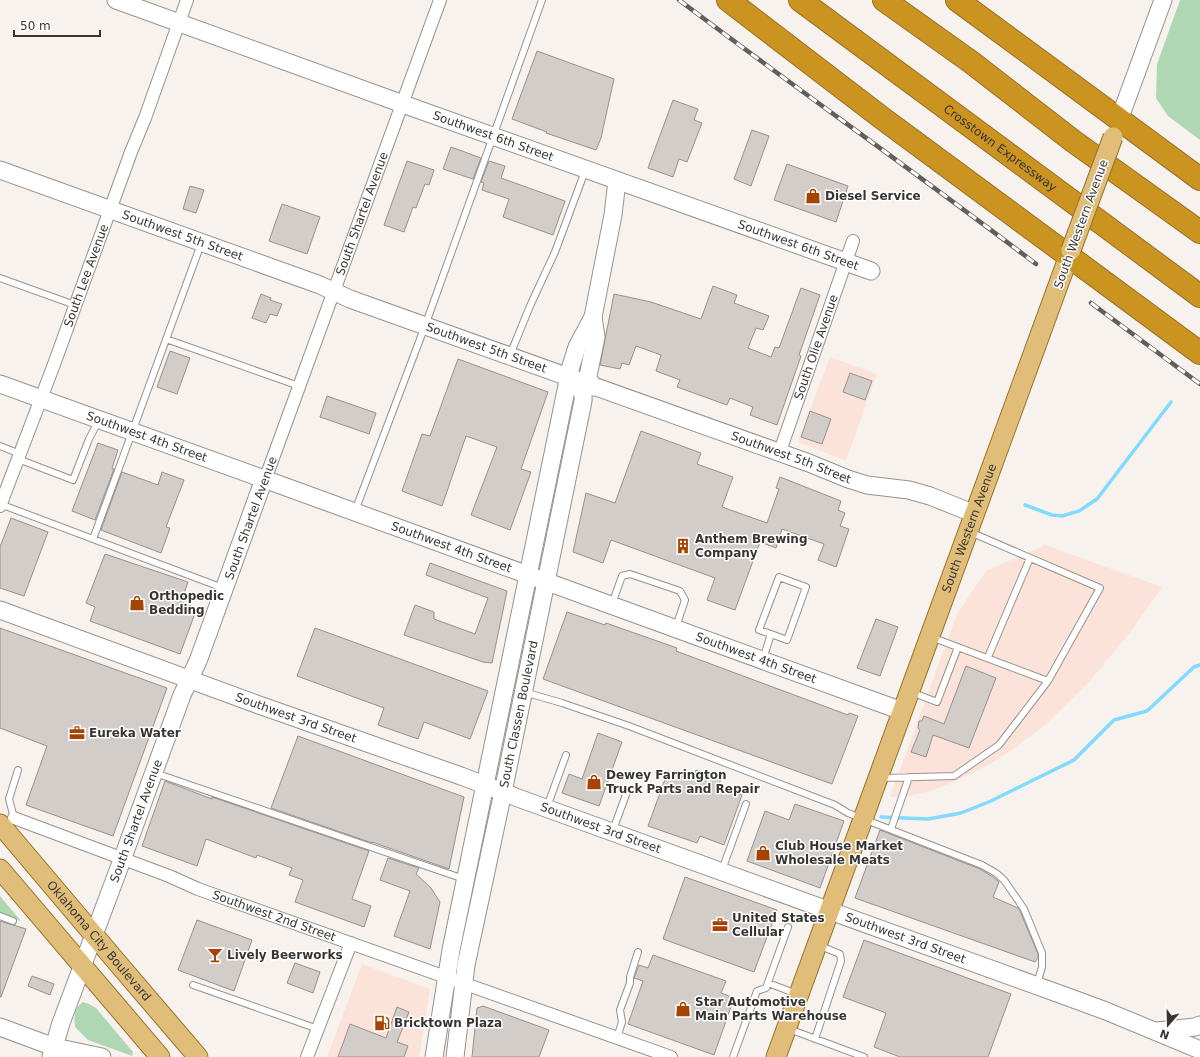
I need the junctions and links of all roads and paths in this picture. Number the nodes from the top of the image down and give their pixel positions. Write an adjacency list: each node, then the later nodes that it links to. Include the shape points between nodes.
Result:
1 (116, 0): 10 (street, Southwest 6th Street)
2 (187, 0): 10 (street, South Lee Avenue)
3 (440, 0): 11 (street, South Shartel Avenue)
4 (542, 0): 13 (lane)
5 (728, 0): 22 (highway, via 882,118)
6 (800, 0): 27 (highway, Crosstown Expressway)
7 (884, 0): 19 (highway)
8 (957, 0): 12 (highway)
9 (1163, 0): 12 (street, South Western Avenue)
10 (178, 22): 11 (street, Southwest 6th Street); 18 (street, South Lee Avenue)
11 (402, 104): 13 (street, Southwest 6th Street); 26 (street, South Shartel Avenue)
12 (1116, 128): 17 (highway); 22 (main road, South Western Avenue, bridge)
13 (494, 136): 14 (street, Southwest 6th Street); 30 (lane)
14 (585, 169): 16 (street, Southwest 6th Street); 33 (lane, via 555,252)
15 (0, 170): 18 (street, Southwest 5th Street)
16 (617, 180): 23 (street, Southwest 6th Street); 29 (street, South Classen Boulevard, via 613,215)
17 (1200, 180)
18 (110, 210): 21 (street, Southwest 5th Street); 28 (street, South Lee Avenue)
19 (1200, 232)
20 (853, 241): 23 (street, South Olie Avenue)
21 (202, 243): 26 (street, Southwest 5th Street); 31 (lane)
22 (1070, 253): 32 (highway); 47 (main road, South Western Avenue)
23 (846, 262): 24 (street, Southwest 6th Street); 42 (street, South Olie Avenue)
24 (871, 271)
25 (0, 278): 28 (lane)
26 (334, 292): 30 (street, Southwest 5th Street); 36 (street, South Shartel Avenue)
27 (1200, 296)
28 (75, 305): 38 (street, South Lee Avenue)
29 (593, 317): 34 (street, South Classen Boulevard, via 575,353); 37 (street, South Classen Boulevard, via 596,336 588,376)
30 (425, 326): 33 (street, Southwest 5th Street); 46 (lane)
31 (166, 339): 36 (lane); 40 (lane)
32 (1200, 353)
33 (510, 357): 34 (street, Southwest 5th Street)
34 (568, 378): 37 (street, Southwest 5th Street); 50 (street, South Classen Boulevard); 51 (street, South Classen Boulevard, via 583,392 583,401)
35 (0, 384): 38 (street, Southwest 4th Street)
36 (299, 386): 44 (street, South Shartel Avenue)
37 (593, 387): 42 (street, Southwest 5th Street)
38 (41, 399): 39 (street, Southwest 4th Street); 43 (street, South Lee Avenue)
39 (99, 420): 40 (street, Southwest 4th Street); 43 (lane, via 73,480)
40 (132, 432): 44 (street, Southwest 4th Street); 48 (lane)
41 (0, 446): 43 (lane)
42 (779, 454): 47 (street, Southwest 5th Street, via 868,485 909,490 930,496)
43 (19, 456): 45 (street, South Lee Avenue)
44 (264, 479): 46 (street, Southwest 4th Street); 52 (street, South Shartel Avenue)
45 (0, 505): 48 (lane)
46 (355, 513): 50 (street, Southwest 4th Street)
47 (972, 523): 49 (lane); 57 (main road, South Western Avenue)
48 (93, 539): 52 (lane)
49 (1030, 558): 59 (lane); 62 (lane, via 1100,588)
50 (528, 575): 51 (street, Southwest 4th Street); 71 (street, South Classen Boulevard)
51 (546, 582): 53 (street, Southwest 4th Street); 63 (street, South Classen Boulevard)
52 (224, 589): 61 (street, South Shartel Avenue)
53 (612, 606): 55 (street, Southwest 4th Street); 55 (lane, via 622,576 630,574 680,591 685,600)
54 (0, 610): 61 (street, Southwest 3rd Street)
55 (676, 629): 60 (street, Southwest 4th Street)
56 (771, 634): 56 (lane, via 759,630 779,577 806,587 786,640); 60 (lane)
57 (930, 636): 58 (lane); 64 (main road, South Western Avenue)
58 (958, 646): 59 (lane); 64 (lane, via 937,702)
59 (988, 657): 62 (lane)
60 (762, 660): 65 (street, Southwest 4th Street)
61 (190, 679): 68 (street, South Shartel Avenue); 71 (street, Southwest 3rd Street)
62 (1048, 681): 69 (lane, via 999,745 954,776)
63 (523, 692): 72 (street, South Classen Boulevard); 76 (lane, via 562,703 687,748)
64 (910, 692): 65 (main road, South Western Avenue)
65 (902, 711): 70 (main road, South Western Avenue)
66 (566, 755): 75 (lane)
67 (18, 770): 77 (lane, via 9,799)
68 (154, 772): 80 (street, South Shartel Avenue); 83 (lane)
69 (909, 777): 70 (lane); 78 (lane)
70 (878, 778): 76 (main road, South Western Avenue)
71 (485, 785): 72 (street, Southwest 3rd Street); 83 (street, South Classen Boulevard)
72 (503, 792): 75 (street, Southwest 3rd Street); 94 (street, South Classen Boulevard)
73 (627, 792): 79 (lane)
74 (746, 804): 82 (lane)
75 (546, 808): 79 (street, Southwest 3rd Street)
76 (863, 818): 78 (lane); 84 (main road, South Western Avenue)
77 (7, 821): 80 (street, Southwest 2nd Street); 88 (main road, Oklahoma City Boulevard)
78 (890, 829): 97 (lane, via 979,863 1004,880 1024,909 1042,953 1042,967)
79 (612, 832): 82 (street, Southwest 3rd Street)
80 (122, 860): 88 (street, South Shartel Avenue); 89 (street, Southwest 2nd Street)
81 (0, 869): 92 (main road)
82 (722, 872): 84 (street, Southwest 3rd Street)
83 (465, 880): 93 (street, South Classen Boulevard)
84 (830, 911): 90 (main road, South Western Avenue); 97 (street, Southwest 3rd Street)
85 (0, 916): 86 (lane)
86 (13, 920)
87 (788, 927): 95 (lane)
88 (94, 935): 92 (street, South Shartel Avenue); 111 (main road, Oklahoma City Boulevard)
89 (351, 943): 93 (street, Southwest 2nd Street); 102 (street)
90 (817, 945): 98 (main road, South Western Avenue); 105 (lane, via 840,954 841,961)
91 (638, 952): 104 (lane, via 620,1010 622,1022)
92 (82, 966): 107 (street, South Shartel Avenue); 110 (main road)
93 (446, 977): 94 (street, Southwest 2nd Street); 113 (street, South Classen Boulevard)
94 (464, 983): 104 (street, Southwest 2nd Street); 114 (street, South Classen Boulevard)
95 (768, 984): 98 (lane); 116 (lane, via 766,988 757,992)
96 (193, 986): 102 (lane)
97 (1037, 986): 103 (street, Southwest 3rd Street)
98 (799, 995): 101 (main road, South Western Avenue)
99 (1200, 1025): 103 (street)
100 (0, 1027): 107 (street)
101 (787, 1028): 105 (lane); 117 (main road, South Western Avenue)
102 (318, 1029): 112 (street)
103 (1153, 1031): 106 (street, Southwest 3rd Street)
104 (617, 1038): 115 (street, Southwest 2nd Street)
105 (814, 1039): 118 (lane)
106 (1200, 1050)
107 (52, 1052): 108 (street); 109 (street)
108 (74, 1057)
109 (102, 1057)
110 (160, 1057)
111 (198, 1057)
112 (307, 1057)
113 (434, 1057)
114 (455, 1057)
115 (671, 1057)
116 (733, 1057)
117 (776, 1057)
118 (864, 1057)

